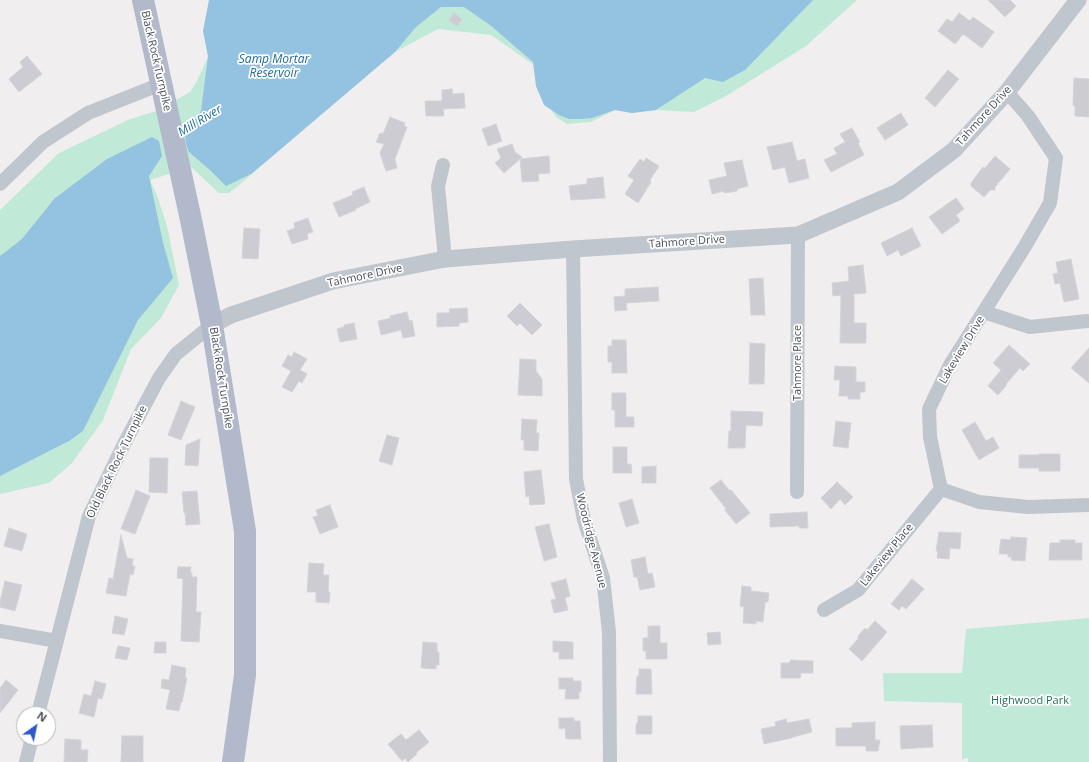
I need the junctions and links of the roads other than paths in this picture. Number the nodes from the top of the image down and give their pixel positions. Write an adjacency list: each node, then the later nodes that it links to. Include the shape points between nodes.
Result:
1 (143, 0): 3 (main road, Black Rock Turnpike)
2 (1078, 0): 4 (street, Tahmore Drive)
3 (161, 84): 6 (street, via 88,113 43,142); 12 (main road, Black Rock Turnpike)
4 (1006, 92): 7 (street, Tahmore Drive, via 954,150 898,192); 10 (street, Lakeview Drive, via 1028,116 1056,158 1050,203)
5 (443, 165): 9 (street, via 438,186)
6 (0, 184)
7 (798, 235): 8 (street, Tahmore Drive); 14 (street, Tahmore Place)
8 (574, 249): 9 (street, Tahmore Drive); 23 (street, Woodridge Avenue, via 576,479 584,520 603,578 609,632)
9 (445, 259): 12 (street, Tahmore Drive, via 333,281 231,315)
10 (984, 312): 11 (street, via 1030,327); 13 (street, Lakeview Drive, via 950,365 929,410 930,437)
11 (1087, 321)
12 (212, 325): 18 (street, Old Black Rock Turnpike, via 183,348 159,378 101,490 89,516); 22 (main road, Black Rock Turnpike, via 245,531 245,675)
13 (941, 489): 15 (street, via 979,502 1028,507); 16 (street, Lakeview Place, via 858,590)
14 (797, 492)
15 (1089, 505)
16 (824, 610)
17 (0, 631): 18 (street)
18 (57, 641): 19 (street, Old Black Rock Turnpike)
19 (40, 706)
20 (30, 746): 21 (street)
21 (26, 762)
22 (233, 762)
23 (610, 762)

